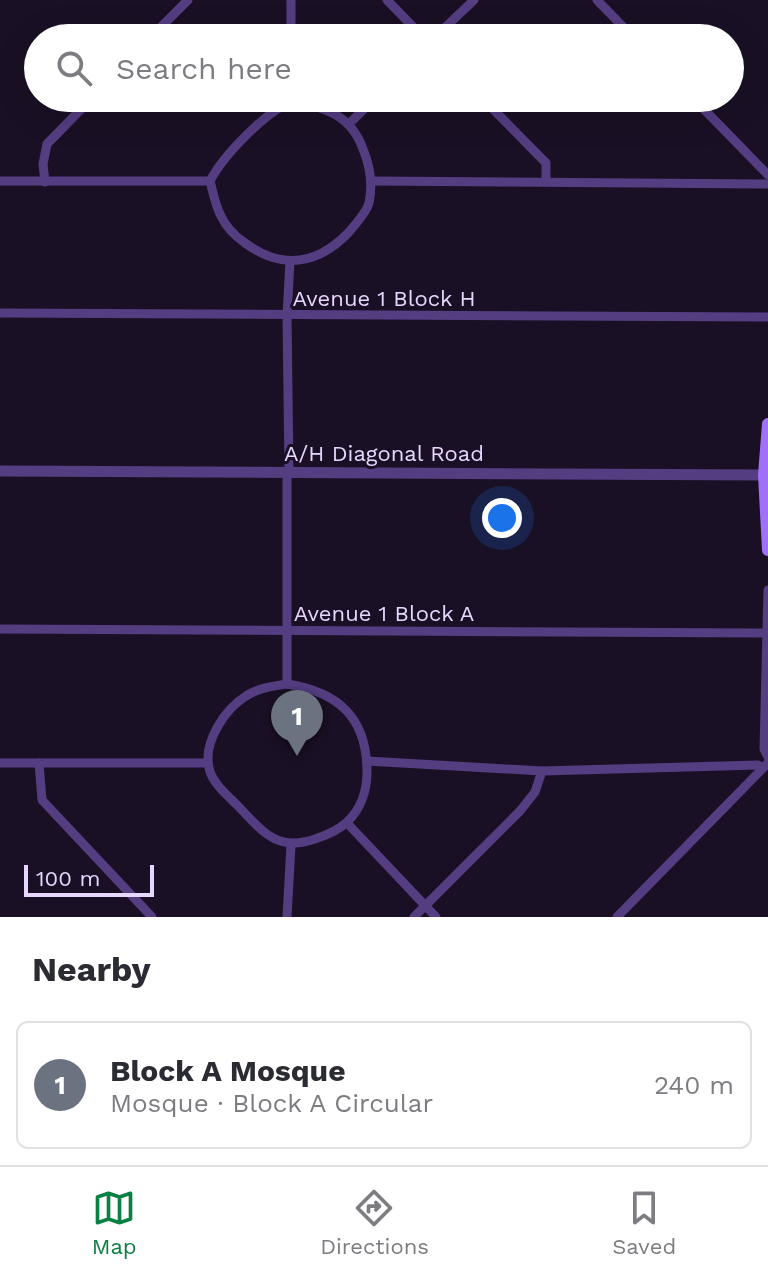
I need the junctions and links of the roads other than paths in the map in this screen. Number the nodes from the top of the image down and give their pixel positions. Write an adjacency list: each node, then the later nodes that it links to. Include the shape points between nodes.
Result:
1 (188, 0): 6 (street)
2 (291, 0): 7 (street)
3 (387, 0): 8 (street)
4 (474, 0): 9 (street)
5 (597, 0): 10 (street)
6 (164, 24)
7 (291, 24)
8 (410, 24)
9 (449, 24)
10 (620, 24)
11 (78, 112): 23 (street, via 47,144)
12 (273, 112): 20 (street)
13 (333, 112): 17 (street)
14 (361, 112): 17 (street)
15 (496, 112): 22 (street, via 546,163)
16 (707, 112): 18 (street)
17 (349, 124): 21 (street, via 361,143)
18 (768, 175)
19 (0, 181): 23 (street)
20 (210, 181): 23 (street); 25 (street, via 221,217 235,236 253,249)
21 (371, 181): 22 (street); 25 (street, via 368,205 332,249)
22 (546, 181): 24 (street)
23 (45, 182)
24 (768, 184)
25 (290, 261): 27 (street)
26 (0, 313): 27 (street, Avenue 1 Block H)
27 (287, 316): 28 (street, Avenue 1 Block H); 31 (street)
28 (768, 317)
29 (768, 424): 32 (main road)
30 (0, 471): 31 (street, A/H Diagonal Road)
31 (288, 472): 32 (street, A/H Diagonal Road); 36 (street)
32 (766, 475): 33 (main road)
33 (768, 550)
34 (768, 590): 37 (street)
35 (0, 629): 36 (street, Avenue 1 Block A)
36 (288, 631): 37 (street, Avenue 1 Block A); 38 (street)
37 (767, 633): 39 (street)
38 (287, 684): 40 (street, via 316,690 346,710 364,738); 43 (street, via 247,695 235,705 213,736)
39 (768, 757)
40 (367, 761): 45 (street); 46 (street, via 361,802)
41 (0, 763): 42 (street)
42 (39, 763): 43 (street); 49 (street, via 42,800)
43 (208, 763): 47 (street, via 215,781 255,824)
44 (766, 766): 45 (street); 53 (street)
45 (542, 771): 48 (street, via 520,811)
46 (347, 823): 47 (street); 48 (street)
47 (291, 845): 50 (street)
48 (425, 906): 51 (street); 52 (street)
49 (152, 917)
50 (287, 917)
51 (414, 917)
52 (436, 917)
53 (617, 917)

